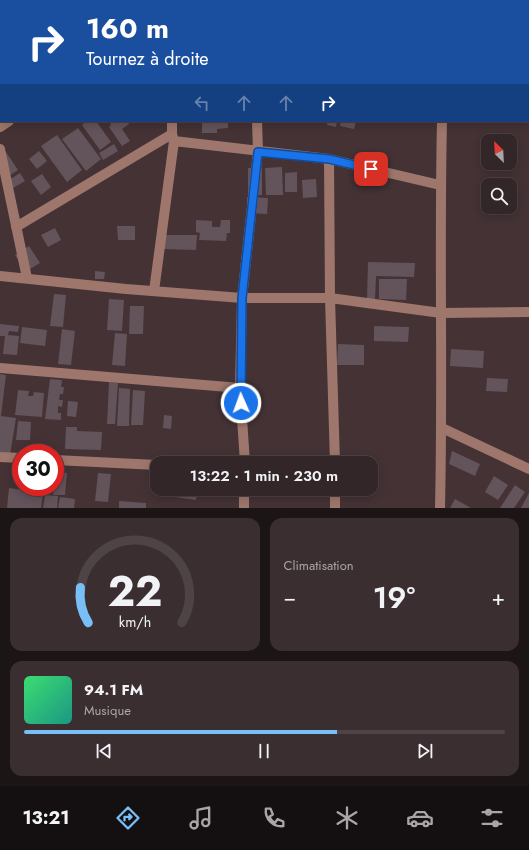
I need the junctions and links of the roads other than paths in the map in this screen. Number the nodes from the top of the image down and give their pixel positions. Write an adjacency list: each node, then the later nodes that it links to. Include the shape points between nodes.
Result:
1 (172, 122): 4 (street)
2 (257, 122): 6 (street)
3 (442, 122): 8 (street)
4 (173, 138): 6 (street); 9 (street); 12 (street)
5 (0, 149): 9 (street)
6 (258, 152): 7 (street); 13 (street)
7 (329, 159): 8 (street); 14 (street)
8 (440, 185): 16 (street)
9 (16, 227): 11 (street)
10 (0, 276): 11 (street)
11 (26, 278): 12 (street)
12 (154, 291): 13 (street)
13 (242, 298): 14 (street); 18 (street)
14 (330, 298): 16 (street); 21 (street)
15 (529, 312): 16 (street)
16 (441, 313): 19 (street)
17 (0, 368): 18 (street)
18 (240, 388): 20 (street)
19 (442, 428): 26 (street); 31 (street)
20 (244, 456)
21 (335, 456)
22 (0, 457): 23 (street)
23 (12, 458)
24 (64, 460): 25 (street)
25 (150, 464)
26 (529, 469)
27 (244, 496): 29 (street)
28 (335, 496): 30 (street)
29 (244, 508)
30 (336, 508)
31 (440, 508)

